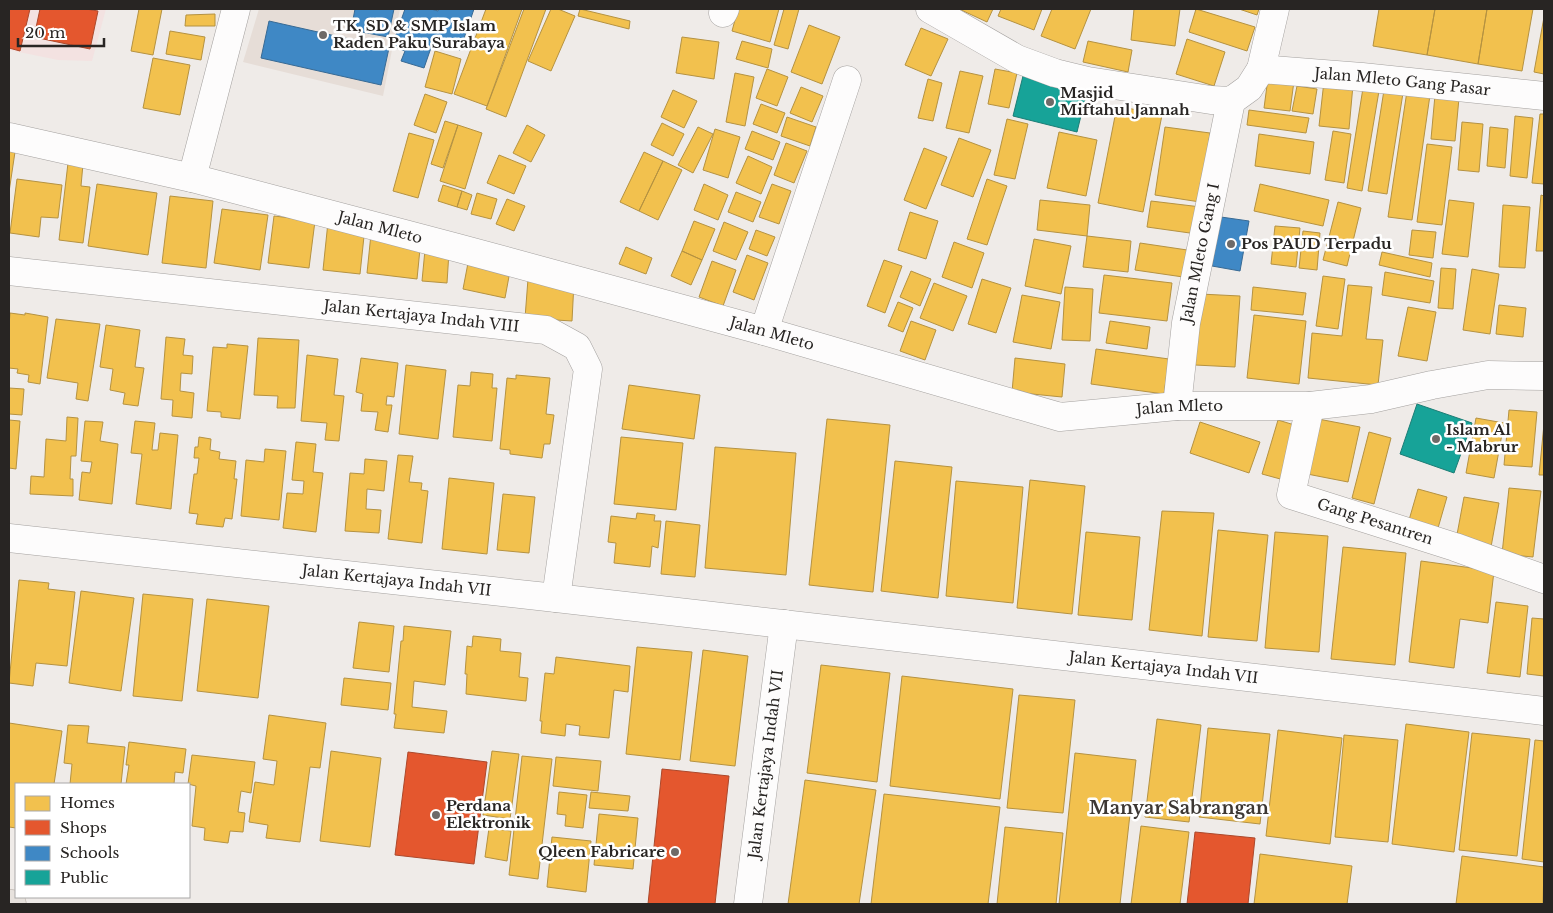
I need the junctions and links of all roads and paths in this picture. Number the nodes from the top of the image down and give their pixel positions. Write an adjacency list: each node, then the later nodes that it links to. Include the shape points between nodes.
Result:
1 (236, 9): 9 (street)
2 (930, 9): 7 (street, via 1017,59 1055,73 1116,86)
3 (1275, 9): 4 (street)
4 (1261, 69): 6 (street, Jalan Mleto Gang Pasar); 7 (street, via 1249,88)
5 (847, 80): 11 (street)
6 (1544, 96)
7 (1231, 100): 13 (street, Jalan Mleto Gang I, via 1186,323)
8 (9, 137): 9 (street, Jalan Mleto)
9 (192, 178): 11 (street, Jalan Mleto)
10 (9, 271): 17 (street, Jalan Kertajaya Indah VIII, via 546,330 577,347 588,369)
11 (764, 332): 13 (street, Jalan Mleto, via 1060,417)
12 (1544, 376): 14 (street, Jalan Mleto, via 1488,375 1371,399)
13 (1177, 406): 14 (street, Jalan Mleto)
14 (1310, 406): 16 (street, Gang Pesantren, via 1290,495)
15 (9, 538): 17 (street, Jalan Kertajaya Indah VII)
16 (1544, 578)
17 (556, 598): 18 (street, Jalan Kertajaya Indah VII)
18 (784, 624): 19 (street, Jalan Kertajaya Indah VII); 20 (street, Jalan Kertajaya Indah VII)
19 (1544, 711)
20 (748, 904)

